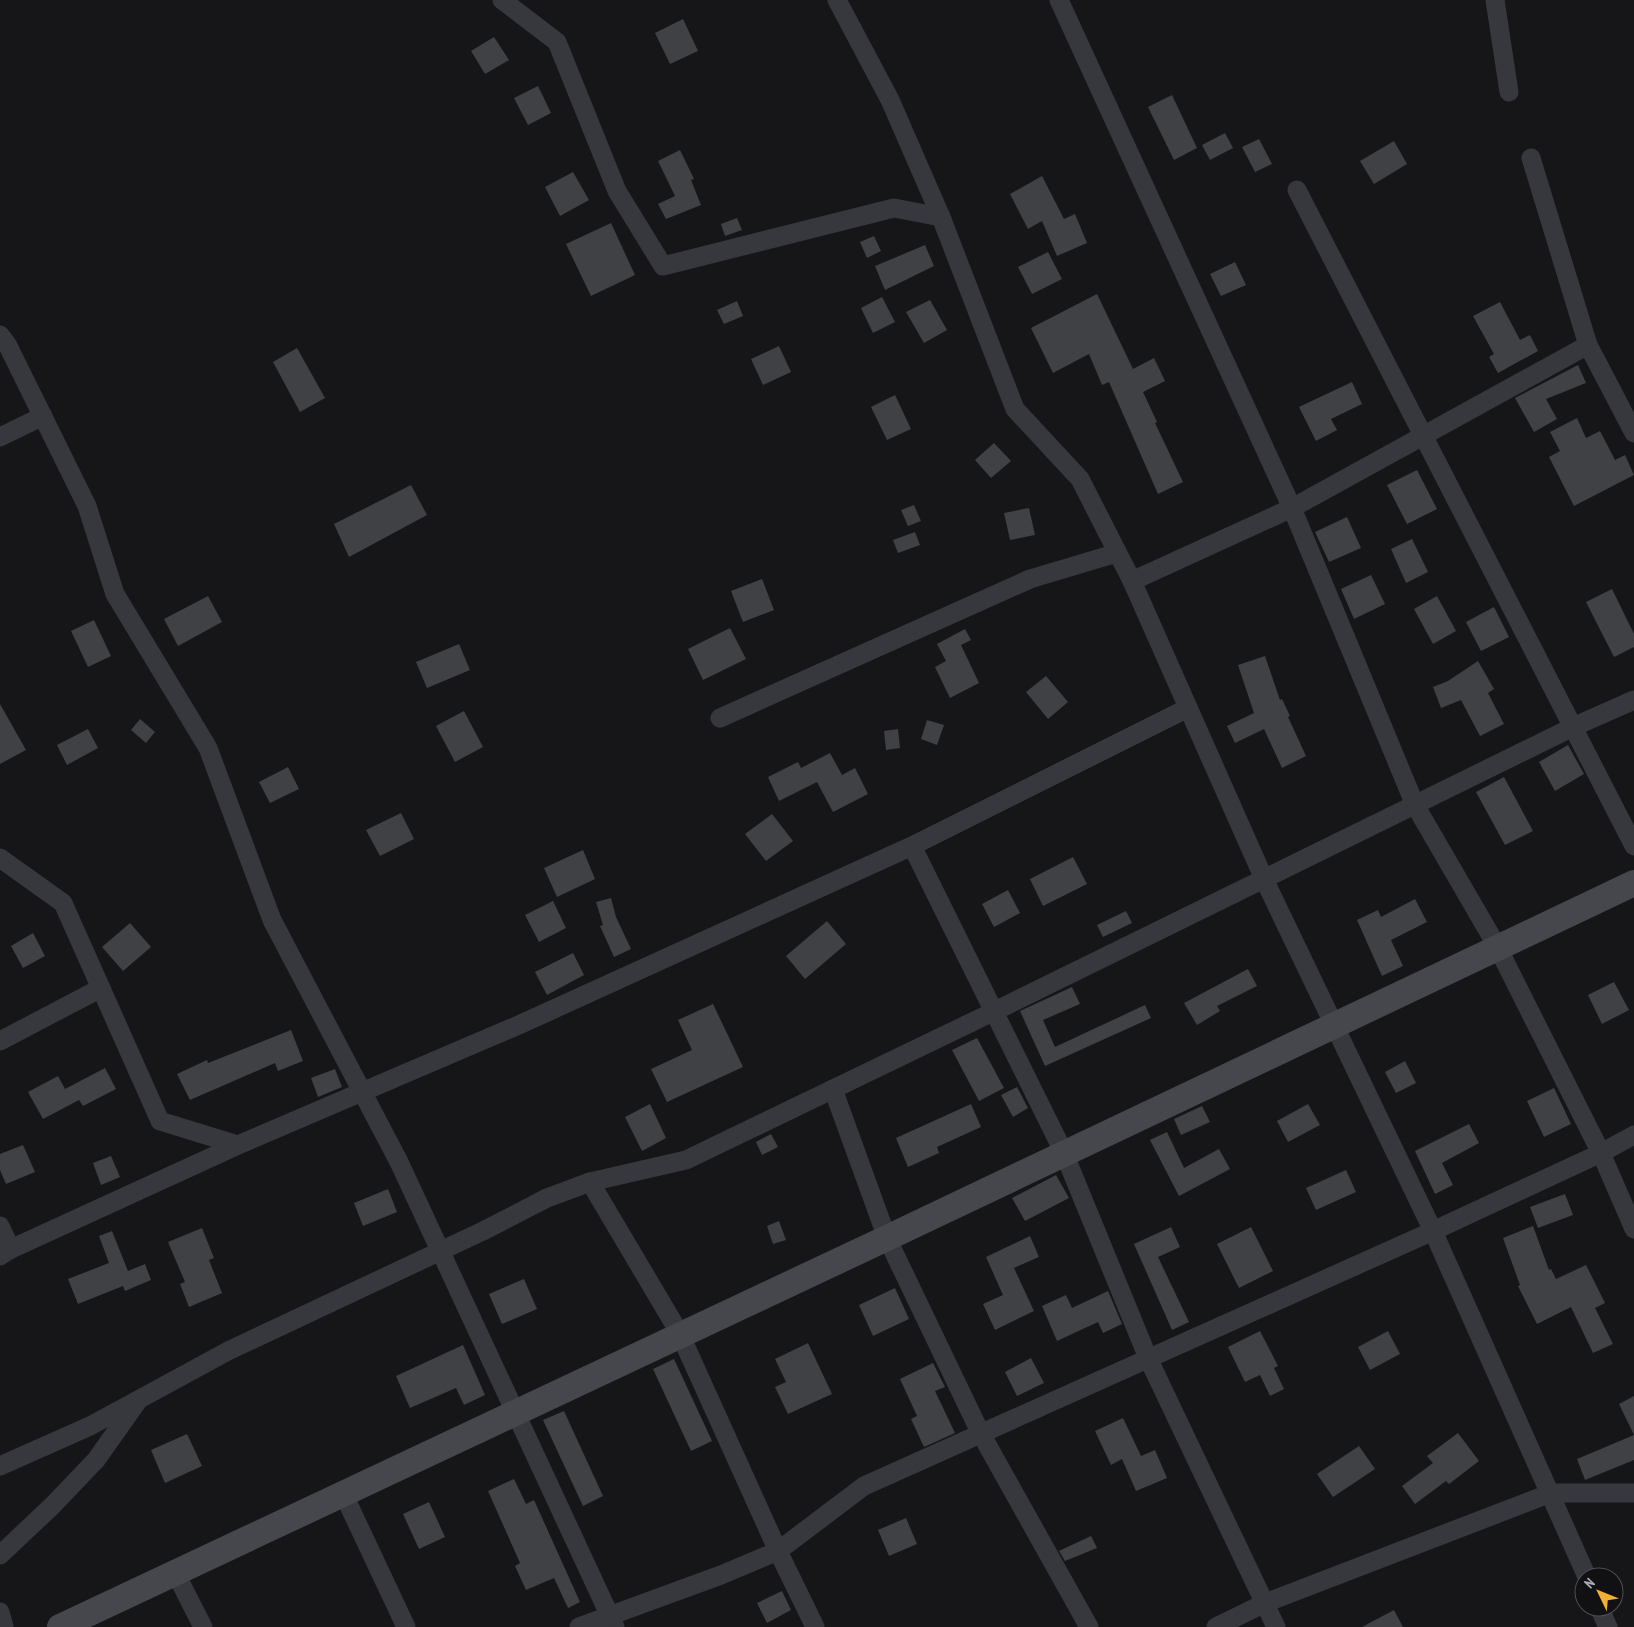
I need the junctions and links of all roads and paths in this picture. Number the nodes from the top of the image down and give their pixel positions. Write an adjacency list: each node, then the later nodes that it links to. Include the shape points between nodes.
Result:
1 (502, 0): 8 (street, via 558,42 617,191 663,266 894,208)
2 (837, 0): 8 (street, via 890,100)
3 (1059, 0): 15 (street)
4 (1495, 0): 5 (street)
5 (1509, 92)
6 (1531, 158): 10 (street)
7 (1297, 190): 14 (street)
8 (941, 217): 16 (street, via 1015,409 1080,479)
9 (0, 335): 11 (street, via 8,344)
10 (1588, 345): 12 (street); 14 (street)
11 (43, 416): 13 (street); 34 (street, via 87,506 115,594 208,748 272,920)
12 (1634, 433)
13 (0, 437)
14 (1422, 437): 15 (street); 21 (street)
15 (1292, 508): 17 (street); 22 (street)
16 (1117, 553): 17 (street); 20 (street, via 1030,579)
17 (1132, 581): 19 (street)
18 (1634, 700): 21 (street)
19 (1188, 708): 23 (street); 26 (street)
20 (720, 718)
21 (1573, 727): 22 (street); 24 (street)
22 (1415, 805): 26 (street); 28 (street)
23 (912, 846): 30 (street); 34 (street, via 521,1024)
24 (1634, 846)
25 (0, 858): 29 (street, via 64,903)
26 (1264, 879): 30 (street); 31 (street)
27 (1634, 883): 28 (street)
28 (1498, 948): 31 (street); 38 (street)
29 (101, 988): 32 (street); 36 (street, via 160,1121)
30 (995, 1011): 33 (street); 37 (street)
31 (1334, 1026): 37 (street); 42 (street)
32 (0, 1041)
33 (833, 1090): 39 (street, via 686,1160); 43 (street)
34 (362, 1092): 36 (street); 44 (street, via 399,1162)
35 (1634, 1135): 38 (street)
36 (238, 1145): 45 (street)
37 (1064, 1153): 43 (street); 47 (street)
38 (1601, 1153): 41 (street); 42 (street)
39 (590, 1182): 44 (street, via 547,1198); 46 (street)
40 (0, 1226): 45 (street)
41 (1634, 1229)
42 (1432, 1231): 47 (street); 53 (street)
43 (887, 1238): 46 (street); 50 (street)
44 (439, 1251): 48 (street, via 228,1351); 49 (street)
45 (5, 1253)
46 (680, 1334): 49 (street); 55 (street)
47 (1148, 1358): 50 (street); 59 (street)
48 (139, 1398): 51 (street, via 90,1426); 56 (street, via 96,1460)
49 (515, 1412): 52 (street); 61 (street)
50 (980, 1432): 55 (street, via 864,1486); 68 (street)
51 (0, 1466)
52 (343, 1493): 58 (street); 65 (street)
53 (1551, 1493): 54 (street); 57 (street); 59 (street)
54 (1634, 1493)
55 (778, 1551): 61 (street); 67 (street)
56 (0, 1555)
57 (1583, 1567)
58 (175, 1572): 63 (street); 64 (street)
59 (1265, 1603): 69 (street); 70 (street)
60 (0, 1612): 62 (street)
61 (613, 1621): 66 (street)
62 (4, 1627)
63 (60, 1627)
64 (202, 1627)
65 (406, 1627)
66 (579, 1627)
67 (815, 1627)
68 (1089, 1627)
69 (1216, 1627)
70 (1276, 1627)

